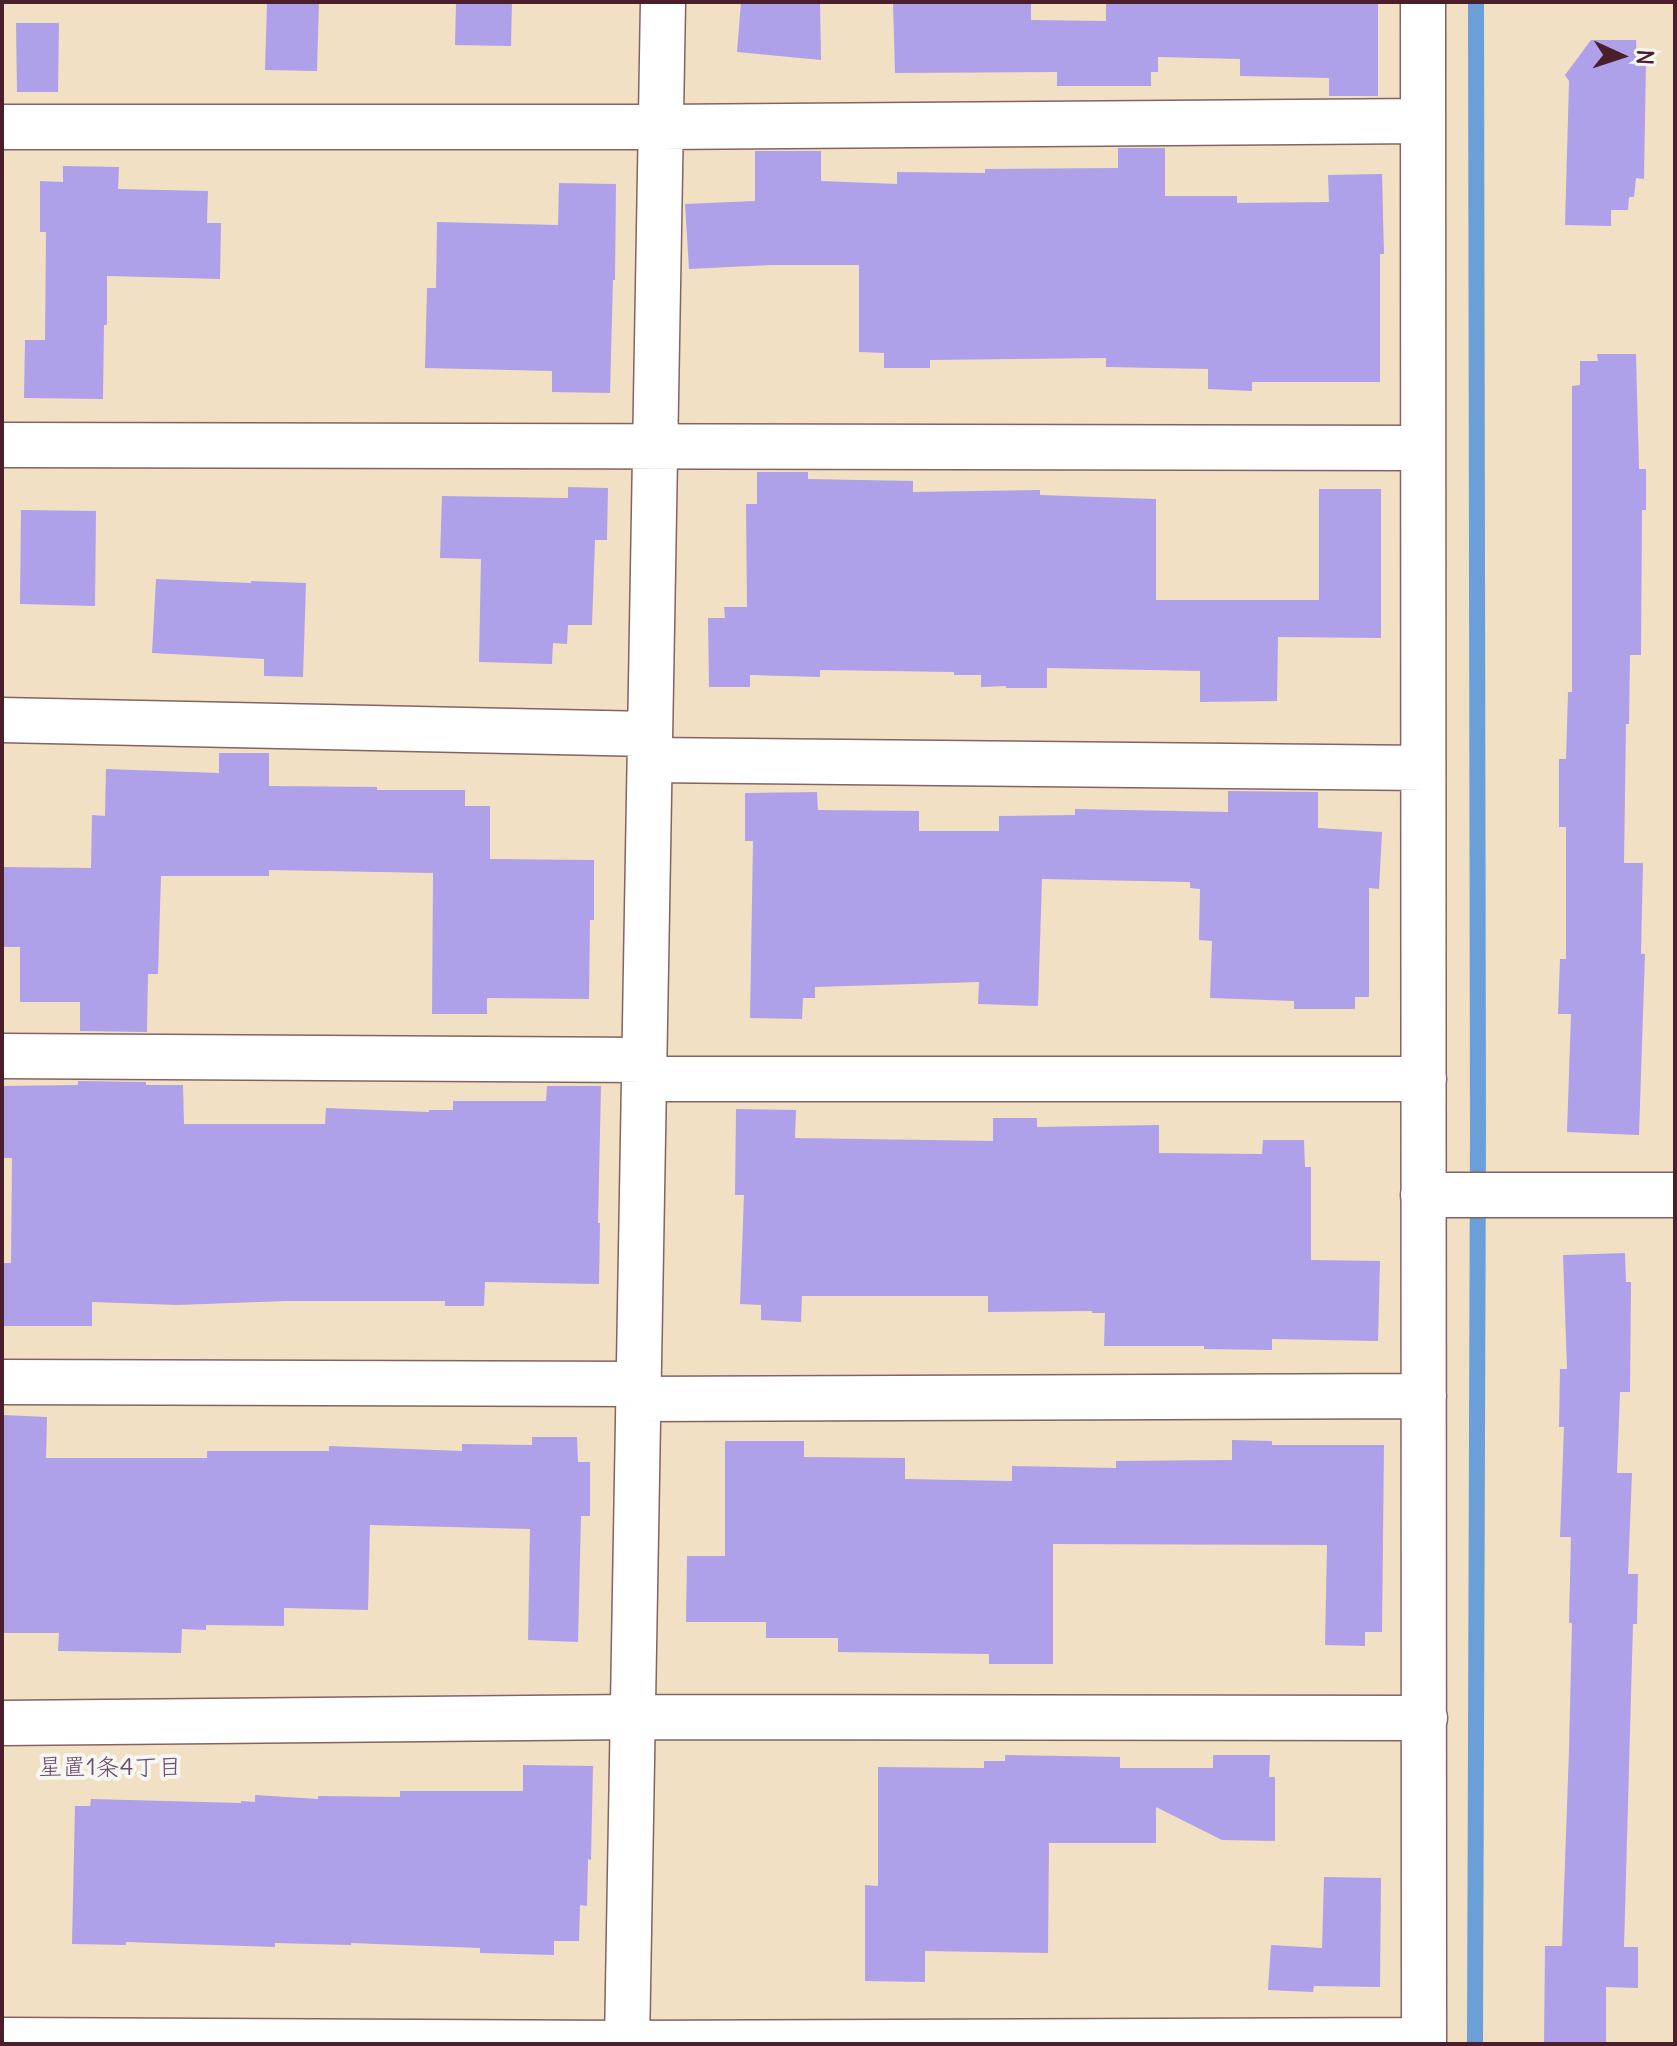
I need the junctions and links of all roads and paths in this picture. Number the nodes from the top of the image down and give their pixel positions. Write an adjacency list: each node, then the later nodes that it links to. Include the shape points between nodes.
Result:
1 (663, 2): 5 (street)
2 (1423, 2): 3 (street)
3 (1423, 121): 5 (street); 8 (street)
4 (2, 127): 5 (street)
5 (660, 127): 7 (street)
6 (2, 445): 7 (street)
7 (654, 447): 8 (street); 10 (street)
8 (1423, 448): 11 (street)
9 (2, 720): 10 (street)
10 (650, 747): 11 (street); 13 (street)
11 (1423, 768): 14 (street)
12 (2, 1056): 13 (street)
13 (644, 1070): 14 (street); 18 (street)
14 (1424, 1079): 16 (street)
15 (1675, 1195): 16 (street)
16 (1438, 1196): 19 (street)
17 (2, 1382): 18 (street)
18 (638, 1392): 19 (street); 20 (street)
19 (1424, 1396): 21 (street)
20 (633, 1717): 21 (street); 22 (street); 25 (street)
21 (1425, 1718): 24 (street)
22 (2, 1723)
23 (2, 2040): 25 (street)
24 (1424, 2042): 25 (street)
25 (627, 2044)

